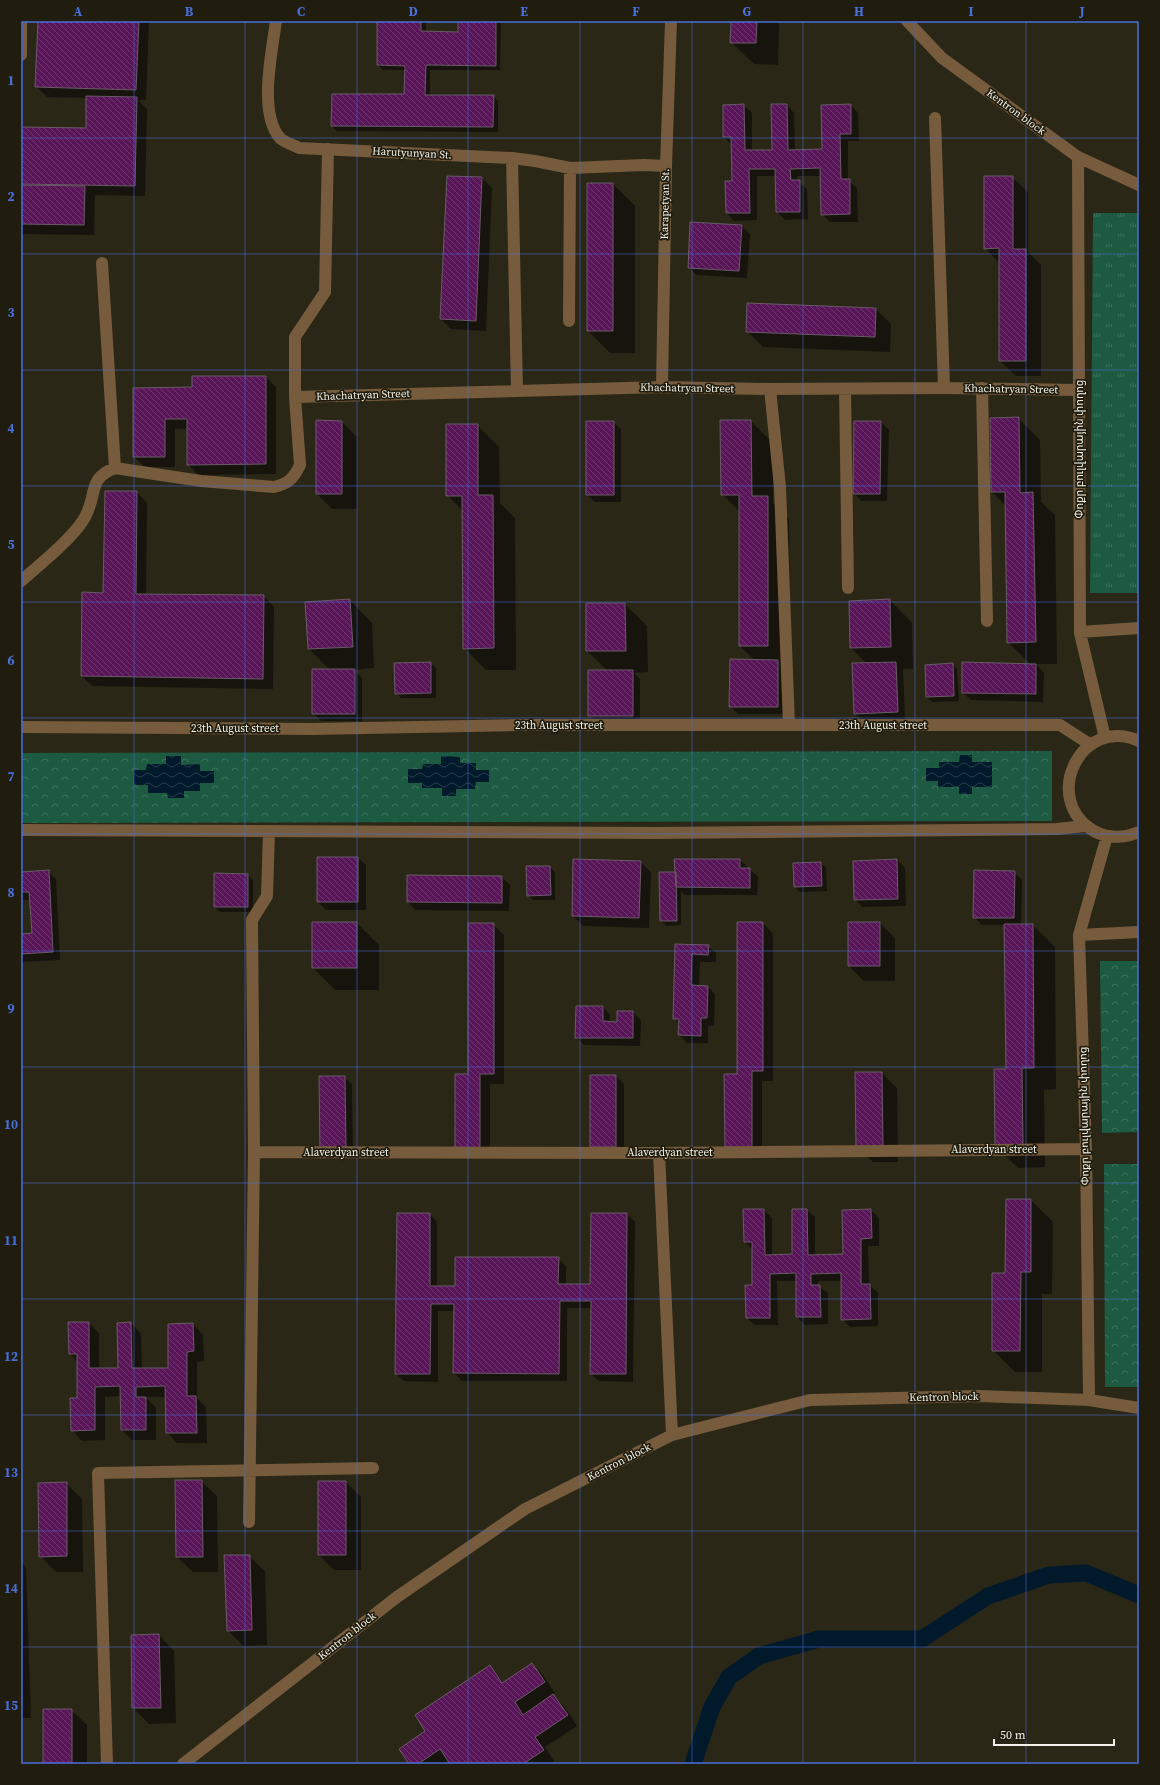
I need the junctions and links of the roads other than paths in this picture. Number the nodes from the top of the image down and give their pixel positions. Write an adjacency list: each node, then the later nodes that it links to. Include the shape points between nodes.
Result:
1 (21, 21): 5 (street)
2 (276, 21): 7 (street, Harutyunyan St., via 267,98 271,123 280,138 299,148)
3 (672, 21): 10 (street, Karapetyan St.)
4 (907, 21): 8 (street, Kentron block, via 942,58)
5 (21, 55)
6 (935, 118): 16 (street)
7 (328, 149): 9 (street, Harutyunyan St.); 22 (street, via 325,292 295,337)
8 (1078, 157): 12 (street, Kentron block); 20 (street, Փոքր բուլվարային փողոց)
9 (512, 158): 11 (street, Harutyunyan St.); 21 (street)
10 (666, 166): 11 (street, Harutyunyan St.); 15 (street, Karapetyan St.)
11 (570, 168): 14 (street)
12 (1139, 185)
13 (102, 263): 23 (street)
14 (569, 321)
15 (662, 387): 18 (street, Khachatryan Street); 21 (street, Khachatryan Street)
16 (944, 388): 17 (street, Khachatryan Street); 19 (street, Khachatryan Street)
17 (982, 388): 20 (street, Khachatryan Street); 26 (street)
18 (770, 389): 19 (street, Khachatryan Street); 29 (street, via 780,487)
19 (845, 389): 25 (street)
20 (1078, 390): 28 (street, Փոքր բուլվարային փողոց)
21 (517, 391): 22 (street, Khachatryan Street)
22 (295, 397): 23 (street, via 300,465 296,475 284,485 274,487 201,481)
23 (115, 468): 24 (street, via 104,472 96,481 86,515 72,533)
24 (21, 581)
25 (848, 588)
26 (987, 621)
27 (1139, 628): 28 (street)
28 (1080, 632): 31 (street, Փոքր բուլվարային փողոց)
29 (789, 725): 30 (street, 23th August street, via 518,725 312,729); 33 (street, 23th August street, via 1060,725)
30 (21, 727)
31 (1105, 738): 32 (street, via 1119,736); 33 (street)
32 (1139, 741)
33 (1091, 745): 34 (street, via 1077,758 1069,777 1069,796 1076,815)
34 (1085, 826): 36 (street, via 1057,829 662,833); 38 (street)
35 (21, 830): 36 (street)
36 (269, 832): 42 (street, via 267,896 252,920)
37 (1139, 832): 38 (street, via 1132,836)
38 (1107, 836): 40 (street, Փոքր բուլվարային փողոց)
39 (1139, 932): 40 (street)
40 (1079, 935): 41 (street, Փոքր բուլվարային փողոց)
41 (1086, 1149): 43 (street, Alaverdyan street); 44 (street, Փոքր բուլվարային փողոց)
42 (254, 1152): 43 (street, Alaverdyan street); 48 (street)
43 (659, 1153): 46 (street)
44 (1089, 1400): 45 (street, Kentron block); 46 (street, Kentron block, via 979,1396 810,1400)
45 (1139, 1408)
46 (672, 1435): 51 (street, Kentron block, via 518,1514 397,1597)
47 (373, 1468): 48 (street)
48 (248, 1471): 49 (street); 50 (street, via 98,1473)
49 (249, 1522)
50 (107, 1764)
51 (183, 1764)

